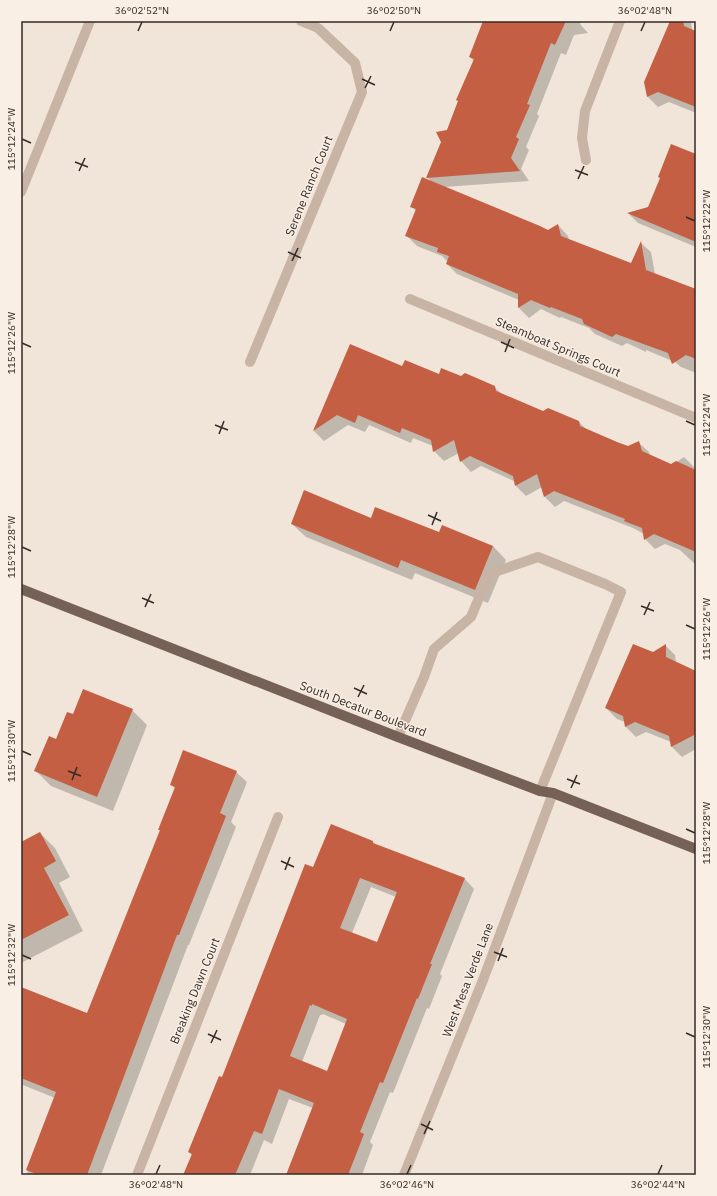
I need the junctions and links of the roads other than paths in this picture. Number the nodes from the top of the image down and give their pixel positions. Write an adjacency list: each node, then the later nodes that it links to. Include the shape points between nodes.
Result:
1 (90, 21): 6 (street)
2 (301, 21): 4 (street)
3 (620, 21): 5 (street, via 585,111 582,138)
4 (320, 25): 8 (street, Serene Ranch Court, via 355,63 362,92)
5 (586, 160)
6 (21, 192)
7 (410, 299): 9 (street, Steamboat Springs Court)
8 (250, 362)
9 (696, 418)
10 (21, 589): 11 (main road, South Decatur Boulevard)
11 (398, 737): 12 (main road, South Decatur Boulevard); 12 (street, via 434,649 471,617 489,574 538,557 621,592)
12 (540, 791): 13 (main road, South Decatur Boulevard)
13 (553, 793): 15 (main road, South Decatur Boulevard); 17 (street, West Mesa Verde Lane, via 483,980)
14 (278, 817): 16 (street, Breaking Dawn Court)
15 (696, 849)
16 (137, 1175)
17 (404, 1175)

